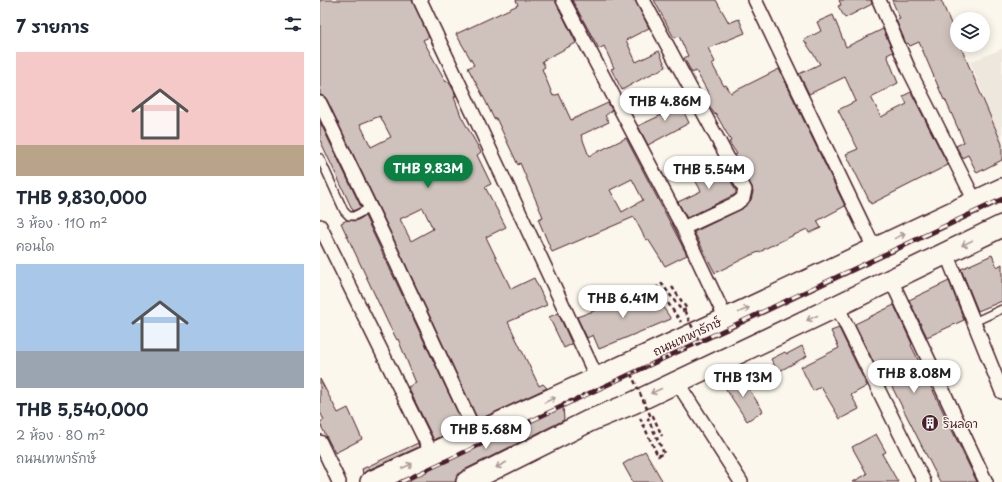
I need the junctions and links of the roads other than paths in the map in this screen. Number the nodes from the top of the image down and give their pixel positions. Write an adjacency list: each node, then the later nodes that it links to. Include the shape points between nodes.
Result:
1 (420, 0): 21 (street)
2 (563, 0): 13 (street)
3 (642, 0): 13 (street, via 745,190 743,198 737,203)
4 (755, 0): 14 (street)
5 (879, 0): 9 (street, via 909,70)
6 (320, 103): 10 (street)
7 (320, 158): 10 (lane, via 344,211 349,216 354,216)
8 (1002, 189): 9 (main road, ถนนเทพารักษ์)
9 (975, 201): 14 (main road, ถนนเทพารักษ์, one-way to 9)
10 (370, 208): 24 (street)
11 (320, 226): 26 (street)
12 (1002, 226): 15 (main road, one-way to 15)
13 (683, 228): 19 (street)
14 (874, 248): 19 (main road, ถนนเทพารักษ์, one-way to 14)
15 (946, 253): 16 (main road); 20 (street)
16 (890, 280): 17 (main road); 32 (street)
17 (837, 306): 22 (main road, one-way to 22); 31 (street)
18 (1002, 309): 20 (lane)
19 (726, 319): 21 (main road, ถนนเทพารักษ์)
20 (974, 322): 23 (street)
21 (597, 378): 24 (main road, ถนนเทพารักษ์, one-way to 21)
22 (677, 382): 29 (main road, one-way to 29, via 589,421); 30 (street)
23 (1002, 392)
24 (476, 434): 26 (main road, ถนนเทพารักษ์)
25 (320, 442): 27 (street)
26 (432, 454): 28 (main road, ถนนเทพารักษ์, one-way to 26)
27 (339, 482)
28 (371, 482)
29 (467, 482)
30 (741, 482)
31 (924, 482)
32 (986, 482)

